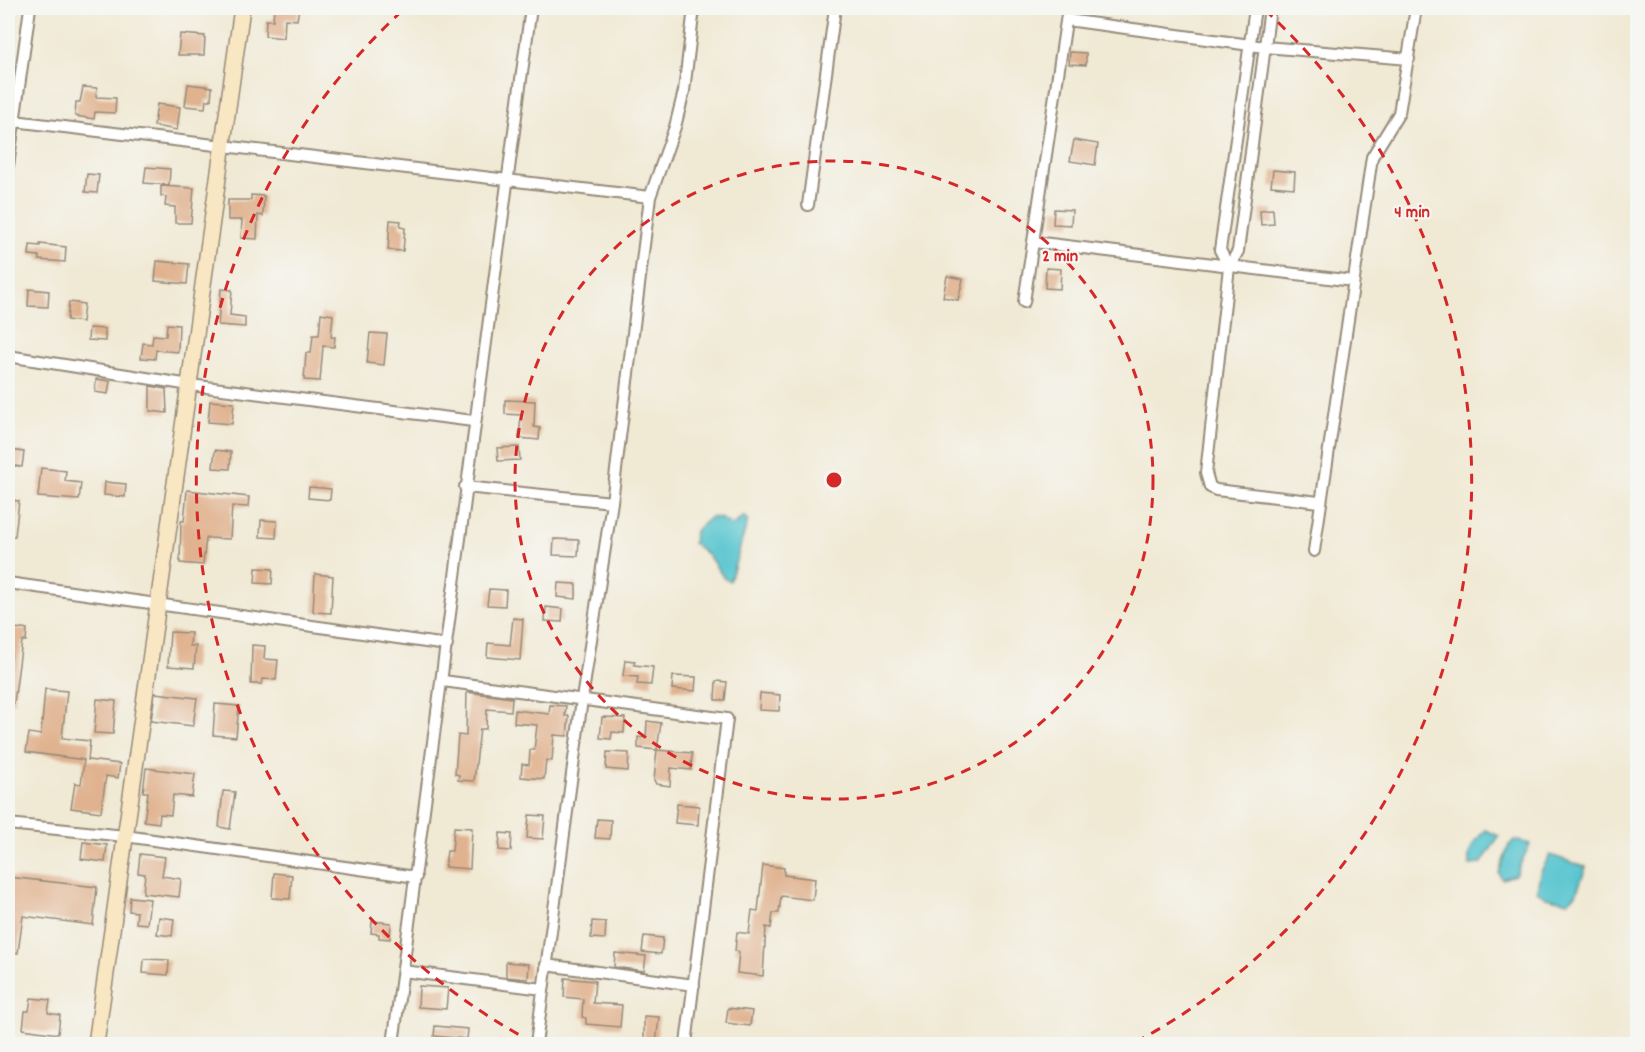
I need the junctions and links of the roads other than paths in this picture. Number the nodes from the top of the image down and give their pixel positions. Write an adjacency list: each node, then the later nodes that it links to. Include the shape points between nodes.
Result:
1 (30, 8): 14 (street)
2 (242, 8): 15 (street)
3 (531, 8): 18 (street)
4 (694, 8): 19 (street, via 684,91)
5 (835, 8): 20 (street)
6 (1068, 8): 10 (street)
7 (1255, 8): 11 (street)
8 (1270, 8): 12 (street)
9 (1416, 8): 13 (street)
10 (1066, 20): 11 (street); 21 (street)
11 (1250, 45): 12 (street); 22 (street, via 1220,250)
12 (1265, 47): 13 (street); 22 (street, via 1238,251)
13 (1409, 59): 23 (street, via 1399,112 1372,157)
14 (14, 121): 15 (street); 16 (street)
15 (223, 144): 18 (street); 26 (street)
16 (8, 153): 17 (street)
17 (8, 166)
18 (507, 180): 19 (street); 27 (street)
19 (650, 197): 29 (street)
20 (808, 206)
21 (1034, 242): 22 (street); 24 (street)
22 (1229, 267): 23 (street); 30 (street, via 1207,481 1216,490)
23 (1353, 281): 30 (street)
24 (1024, 302)
25 (8, 356): 26 (street)
26 (190, 385): 27 (street); 33 (street)
27 (473, 421): 28 (street)
28 (465, 487): 29 (street); 34 (street)
29 (612, 502): 36 (street)
30 (1319, 502): 31 (street)
31 (1314, 551)
32 (8, 582): 33 (street)
33 (159, 603): 34 (street); 38 (street)
34 (447, 645): 35 (street)
35 (442, 681): 36 (street); 39 (street)
36 (582, 699): 40 (street); 42 (street, via 726,719)
37 (8, 824): 38 (street)
38 (125, 836): 39 (street); 44 (street)
39 (416, 877): 41 (street)
40 (546, 965): 42 (street); 43 (street)
41 (403, 971): 43 (street); 45 (street)
42 (694, 985): 47 (street)
43 (543, 989): 46 (street)
44 (96, 1044)
45 (393, 1044)
46 (536, 1044)
47 (686, 1044)

